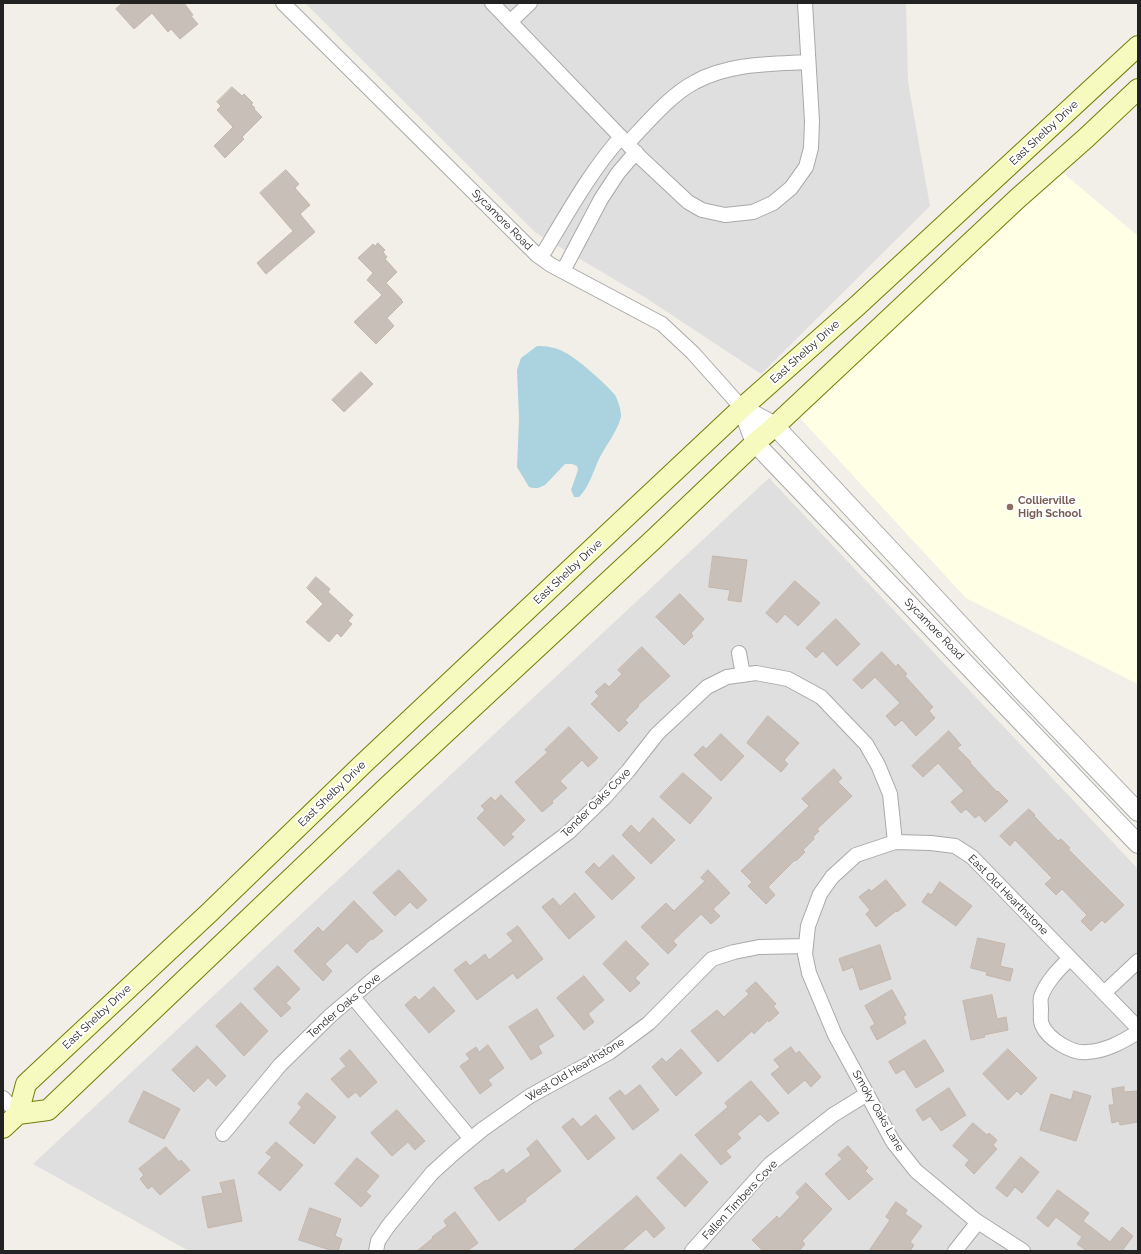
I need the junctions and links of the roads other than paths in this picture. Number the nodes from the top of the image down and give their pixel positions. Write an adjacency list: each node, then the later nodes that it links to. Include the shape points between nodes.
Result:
1 (283, 3): 10 (street, Sycamore Road)
2 (492, 3): 5 (street)
3 (530, 3): 5 (street)
4 (805, 3): 7 (street)
5 (510, 22): 9 (street)
6 (1138, 46): 12 (main road, East Shelby Drive)
7 (808, 62): 9 (street, via 744,66 694,82 677,94); 9 (street, via 812,148 806,167 791,188 773,203 753,212 725,216 702,210 688,202)
8 (1138, 89): 13 (main road)
9 (628, 144): 10 (street, via 604,156); 11 (street, via 618,173 601,199)
10 (541, 258): 11 (street, Sycamore Road)
11 (563, 271): 12 (street, Sycamore Road, via 662,324 693,353)
12 (742, 408): 13 (street, Sycamore Road); 14 (street, Sycamore Road); 29 (main road, East Shelby Drive, via 26,1084)
13 (775, 426): 14 (main road); 17 (street, Sycamore Road, via 1012,681)
14 (755, 443): 19 (street, Sycamore Road); 29 (main road, via 387,787 48,1110)
15 (739, 653): 16 (street)
16 (743, 674): 18 (street, Tender Oaks Cove, via 756,673 788,679 821,697 866,744 890,794); 24 (street, Tender Oaks Cove, via 727,677 707,687 657,734 628,771 570,832 377,976)
17 (1138, 812)
18 (895, 842): 20 (street, East Old Hearthstone, via 856,855 832,877 820,894 808,926); 21 (street, East Old Hearthstone, via 955,846 972,857)
19 (1138, 844)
20 (806, 946): 27 (street, Smoky Oaks Lane, via 809,973 835,1035); 32 (street, West Old Hearthstone, via 759,948 712,959 649,1023 610,1052 530,1096)
21 (1070, 958): 23 (street, East Old Hearthstone); 26 (street, via 1055,973 1040,998 1041,1024 1051,1036 1075,1052 1086,1053 1116,1045)
22 (1138, 961): 23 (street)
23 (1104, 993): 25 (street, East Old Hearthstone)
24 (353, 997): 31 (street, Tender Oaks Cove, via 280,1065); 32 (street)
25 (1138, 1028)
26 (1138, 1032)
27 (867, 1094): 33 (street, Smoky Oaks Lane, via 893,1142 916,1171); 35 (street, Fallen Timbers Cove, via 833,1115 770,1164)
28 (3, 1098): 29 (street)
29 (18, 1114): 30 (main road)
30 (3, 1128)
31 (223, 1134)
32 (471, 1139): 34 (street, West Old Hearthstone, via 432,1173 378,1241)
33 (978, 1222): 36 (street); 37 (street, Smoky Oaks Lane)
34 (376, 1251)
35 (692, 1251)
36 (955, 1251)
37 (1023, 1251)

